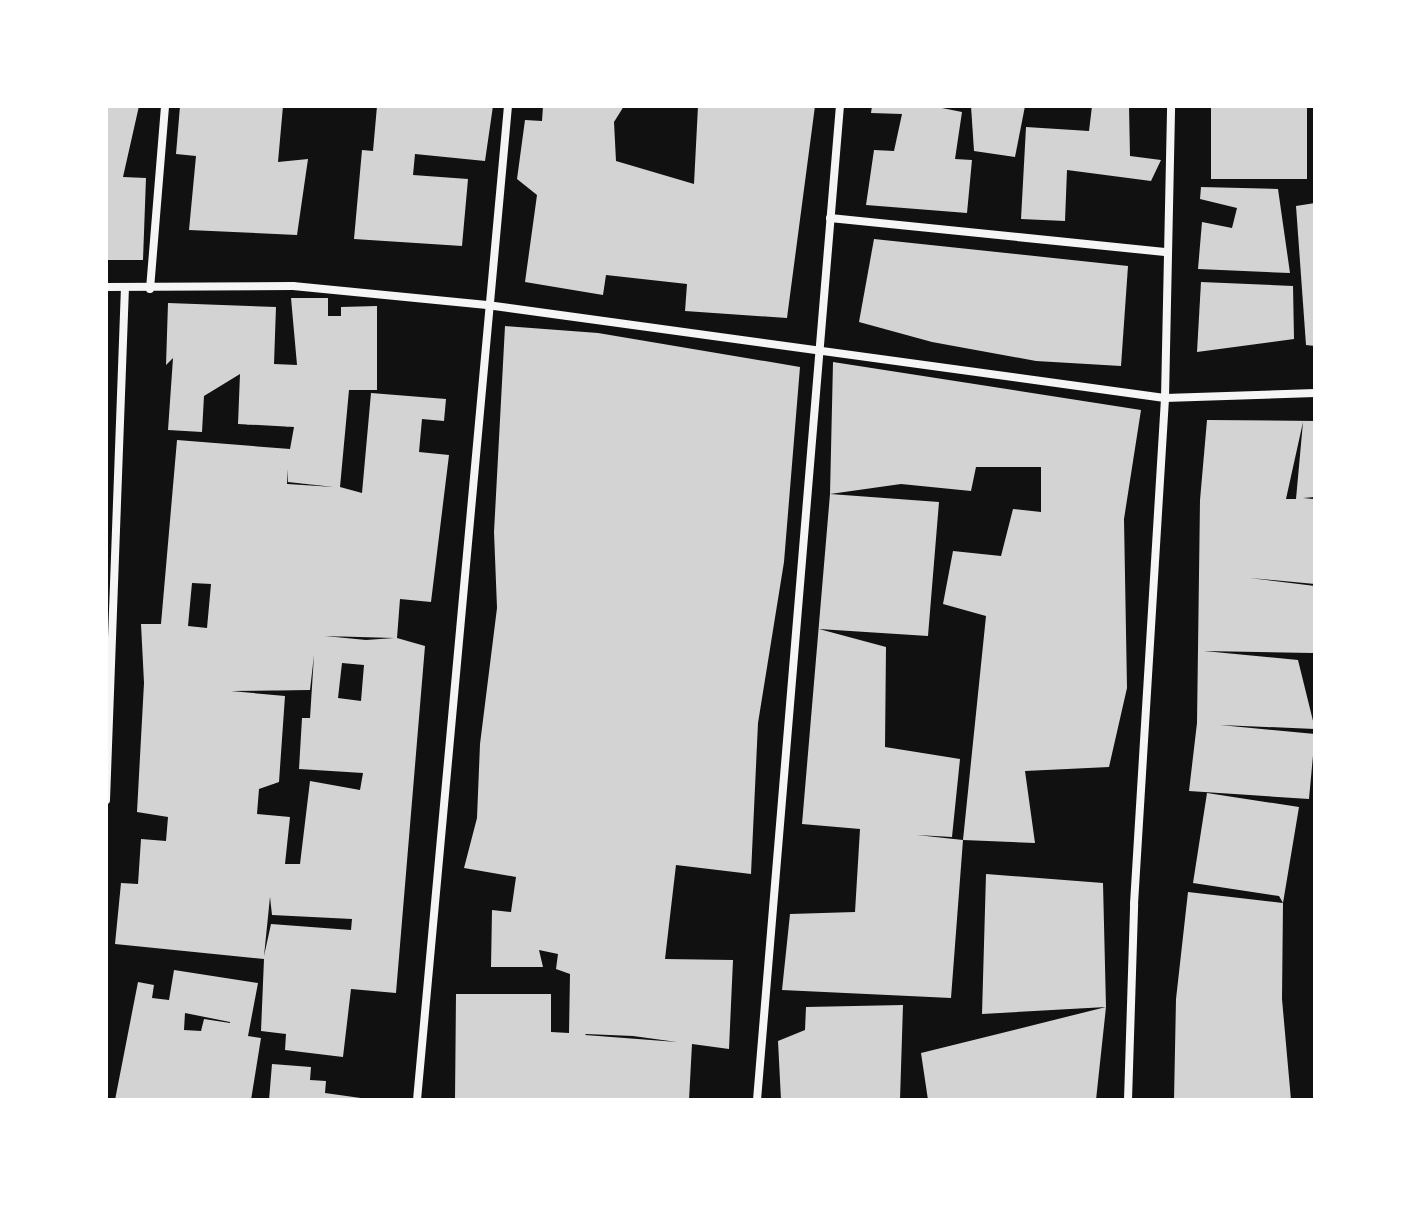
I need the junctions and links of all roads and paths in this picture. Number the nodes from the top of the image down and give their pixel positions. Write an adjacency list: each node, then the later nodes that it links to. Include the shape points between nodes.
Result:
1 (165, 106): 9 (street)
2 (508, 106): 10 (street)
3 (840, 106): 5 (street)
4 (1171, 106): 6 (street)
5 (830, 218): 6 (street); 11 (street)
6 (1167, 252): 13 (street)
7 (106, 287): 8 (street)
8 (125, 287): 9 (street); 14 (street)
9 (150, 289): 10 (street, via 293,286)
10 (487, 305): 11 (street); 15 (street)
11 (818, 351): 13 (street); 16 (street)
12 (1315, 393): 13 (street)
13 (1165, 398): 17 (street, via 1134,904)
14 (106, 800)
15 (417, 1100)
16 (757, 1100)
17 (1128, 1100)

